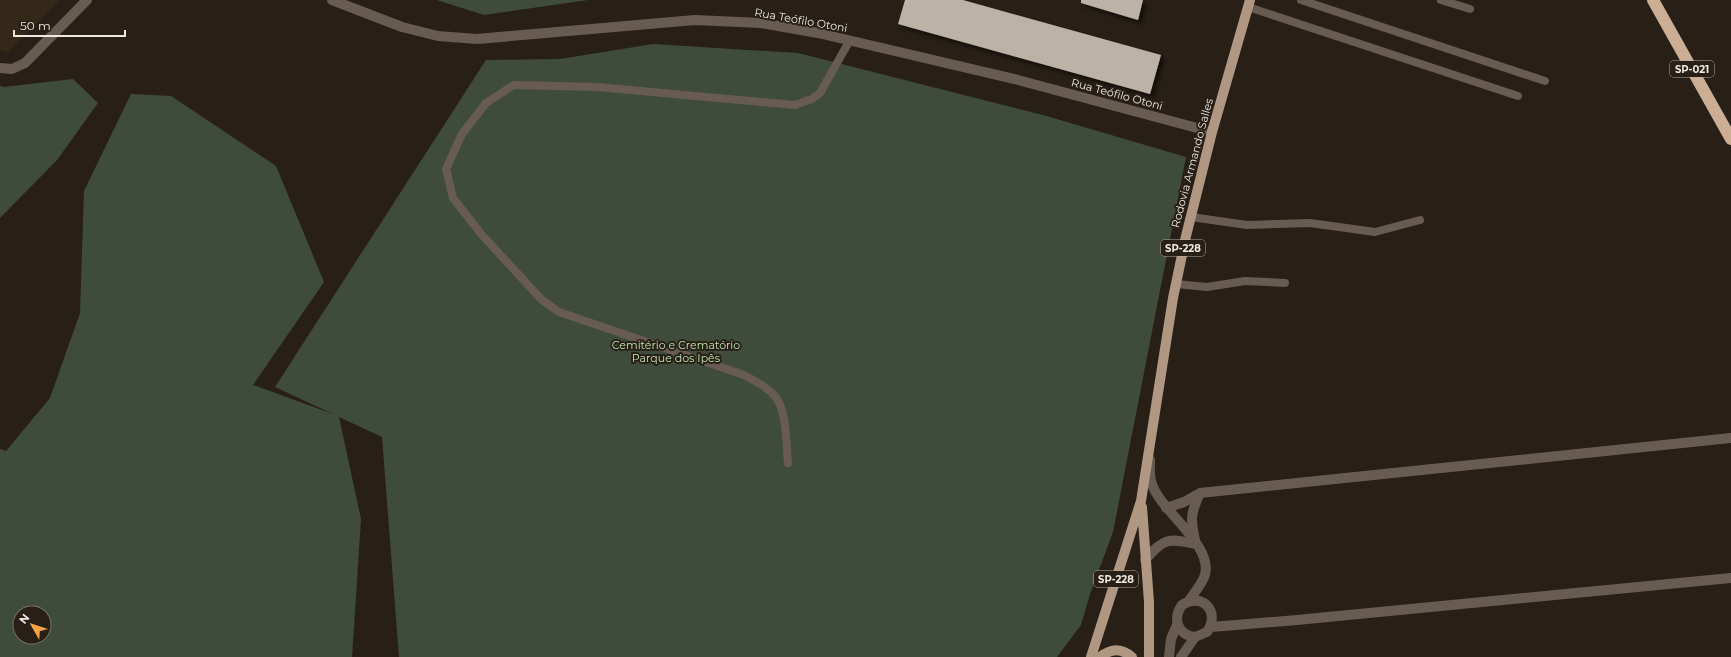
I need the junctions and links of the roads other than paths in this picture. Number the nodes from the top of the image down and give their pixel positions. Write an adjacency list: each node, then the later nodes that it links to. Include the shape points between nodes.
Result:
1 (87, 0): 9 (street, via 25,63 12,69)
2 (332, 0): 8 (street, Rua Teófilo Otoni, via 402,27 438,36 477,39 695,20 761,24)
3 (1302, 0): 10 (lane)
4 (1441, 0): 7 (lane)
5 (1653, 0): 13 (highway, SP-021)
6 (1249, 4): 11 (lane); 12 (main road, Rodovia Armando Salles / SP-228)
7 (1470, 9)
8 (850, 40): 12 (street, Rua Teófilo Otoni, via 1018,80); 20 (lane, via 820,93 795,105 597,87 514,85 486,103 462,134 446,170 453,198 477,229 542,300 559,312 744,375 762,385 776,398 782,410)
9 (0, 68)
10 (1545, 81)
11 (1518, 96)
12 (1212, 132): 14 (main road, Rodovia Armando Salles / SP-228)
13 (1731, 139)
14 (1191, 217): 15 (lane, via 1247,225 1310,223 1375,232); 17 (main road, Rodovia Armando Salles / SP-228)
15 (1420, 220)
16 (1285, 283): 17 (lane, via 1246,281 1207,287)
17 (1176, 284): 19 (main road, Rodovia Armando Salles / SP-228)
18 (1731, 438): 21 (street)
19 (1149, 452): 22 (main road, Rodovia Armando Salles / SP-228); 23 (street, via 1151,484)
20 (788, 463)
21 (1200, 492): 23 (street, via 1184,502); 24 (street, via 1192,509 1191,524)
22 (1141, 501): 25 (main road, Rodovia Armando Salles / SP-228); 33 (main road, Rodovia Armando Salles / SP-228)
23 (1166, 508): 24 (street)
24 (1196, 544): 25 (street, via 1167,541); 27 (street, via 1204,557 1206,567)
25 (1145, 560): 36 (main road, Rodovia Armando Salles / SP-228, via 1149,602)
26 (1731, 578): 31 (street)
27 (1202, 582): 28 (street); 29 (street)
28 (1189, 601): 29 (street, via 1200,601); 30 (street, via 1178,611)
29 (1205, 604): 31 (street, via 1212,614)
30 (1177, 625): 32 (street, via 1184,633); 37 (street, via 1171,639)
31 (1211, 626): 32 (street, via 1207,632)
32 (1195, 637): 38 (street)
33 (1091, 657)
34 (1100, 657): 35 (main road, via 1116,649)
35 (1132, 657)
36 (1149, 657)
37 (1169, 657)
38 (1181, 657)

